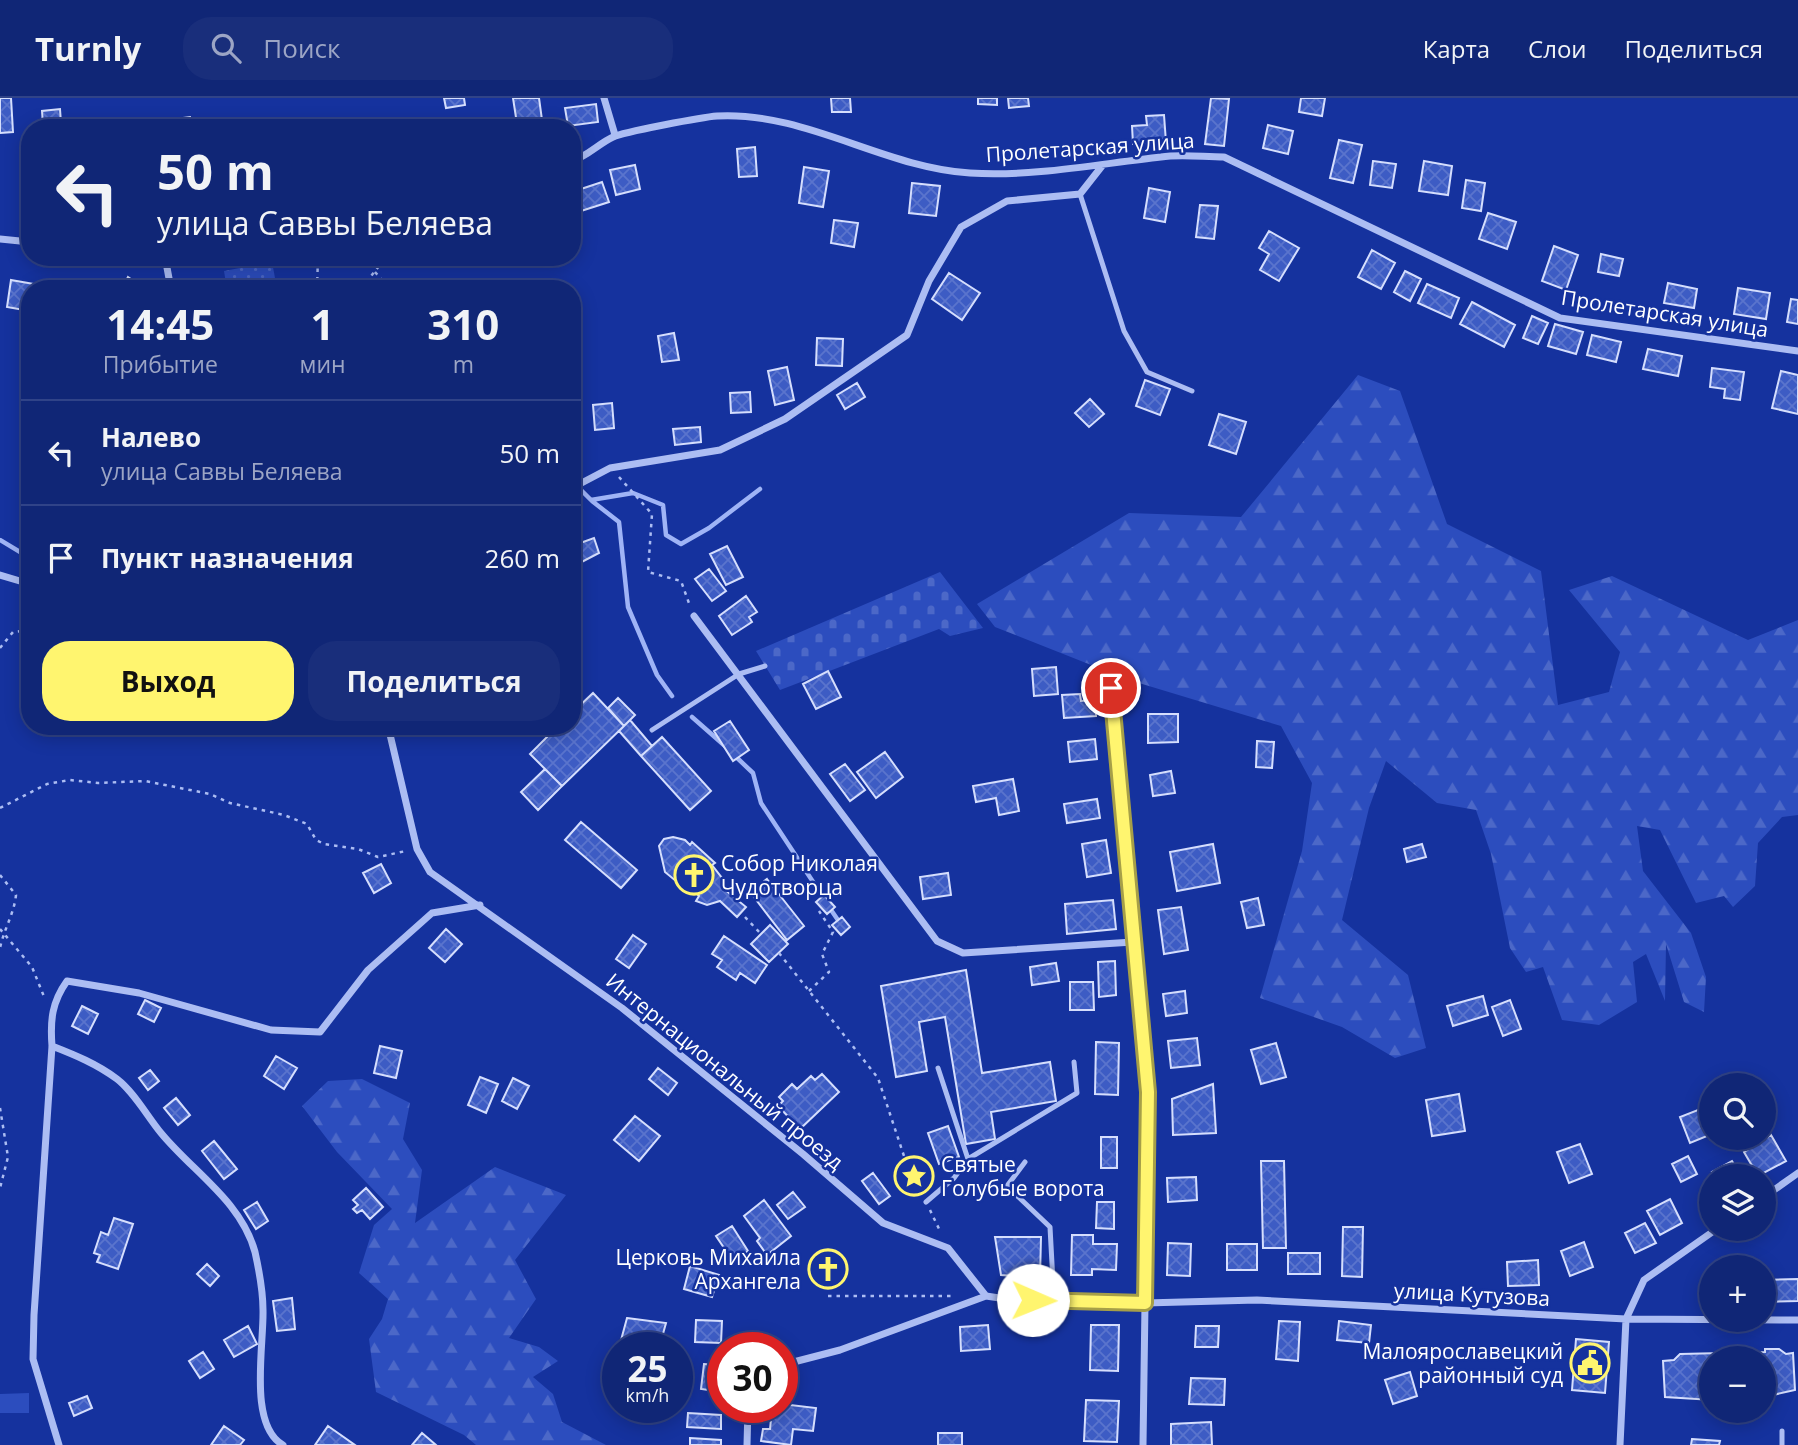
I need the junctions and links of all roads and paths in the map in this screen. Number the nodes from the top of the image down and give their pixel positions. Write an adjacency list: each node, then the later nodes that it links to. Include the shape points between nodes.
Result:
1 (604, 98): 2 (street)
2 (615, 135): 3 (street, Пролетарская улица); 4 (street, Пролетарская улица, via 716,116 742,117 798,127 914,163 970,173)
3 (581, 158)
4 (1102, 166): 5 (street); 12 (street, Пролетарская улица, via 1163,156 1224,157 1560,318)
5 (1080, 194): 13 (lane, via 1124,331 1147,372); 14 (street, via 1007,201 961,227 929,281 907,335 785,419 720,450)
6 (0, 239): 7 (street)
7 (21, 241)
8 (379, 266): 9 (path)
9 (375, 272): 10 (path); 11 (path)
10 (368, 280)
11 (382, 280)
12 (1798, 351)
13 (1192, 391)
14 (610, 468): 15 (street); 18 (path, via 652,514 648,572 681,581)
15 (581, 483)
16 (0, 575): 17 (street)
17 (21, 581)
18 (694, 616): 22 (street)
19 (21, 631): 20 (path, via 13,632)
20 (0, 648)
21 (765, 666): 22 (lane)
22 (739, 674): 24 (lane); 34 (street, via 937,942 963,953)
23 (1111, 688): 34 (street)
24 (652, 730)
25 (390, 735): 27 (street, Интернациональный проезд)
26 (0, 808): 27 (path, via 58,782 145,781 284,815 307,824 316,840 324,844 378,857)
27 (416, 849): 29 (street, Интернациональный проезд, via 430,872)
28 (0, 875): 32 (path, via 16,895 13,915)
29 (480, 905): 38 (street, via 432,913 368,970 320,1032 271,1030 139,993 67,981 55,997); 50 (street, Интернациональный проезд, via 622,1008 883,1223)
30 (819, 911): 37 (path, via 833,932 822,954 829,972)
31 (745, 917): 33 (path)
32 (1, 931): 35 (path); 38 (path, via 32,967)
33 (761, 934)
34 (1133, 942): 55 (street, via 1148,1092)
35 (0, 948)
36 (779, 953): 37 (path)
37 (809, 991): 48 (path, via 878,1077 904,1156)
38 (50, 1023): 39 (street)
39 (52, 1045): 61 (street, via 120,1081 163,1136 237,1212 255,1251 263,1307 261,1402); 62 (street, via 33,1359)
40 (1074, 1062): 43 (lane, via 1077,1093)
41 (938, 1068): 43 (lane)
42 (0, 1108): 46 (path, via 9,1157)
43 (968, 1158): 48 (lane, via 954,1178)
44 (1025, 1162): 54 (lane, via 1007,1186 1050,1227)
45 (1798, 1173): 47 (street)
46 (0, 1188)
47 (1776, 1189)
48 (926, 1202): 50 (path)
49 (1700, 1241): 56 (street, via 1644,1280)
50 (948, 1248): 53 (street)
51 (828, 1296): 52 (path)
52 (960, 1296)
53 (986, 1296): 54 (street); 58 (street)
54 (1054, 1301): 55 (street)
55 (1145, 1303): 56 (street, улица Кутузова, via 1257,1300); 65 (street)
56 (1626, 1319): 57 (street, улица Кутузова); 66 (street)
57 (1798, 1320)
58 (798, 1361)
59 (748, 1423): 64 (street)
60 (1782, 1431): 67 (lane)
61 (269, 1442): 63 (street)
62 (59, 1445)
63 (283, 1445)
64 (747, 1445)
65 (1143, 1445)
66 (1620, 1445)
67 (1782, 1445)

